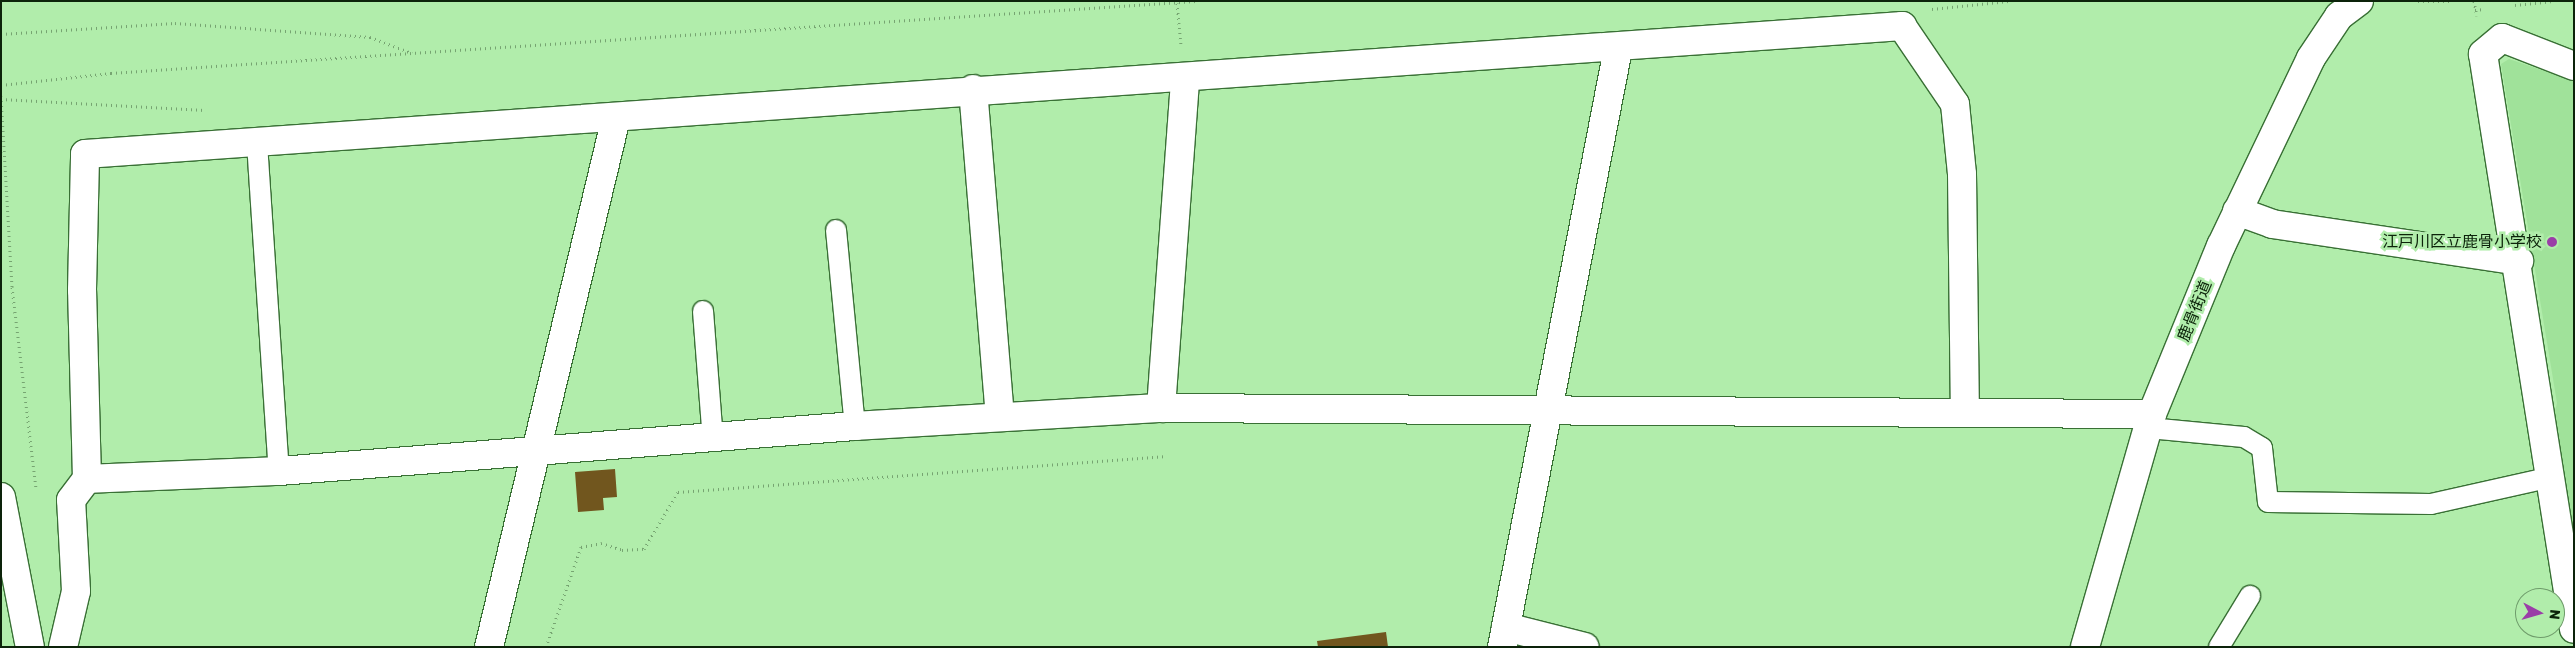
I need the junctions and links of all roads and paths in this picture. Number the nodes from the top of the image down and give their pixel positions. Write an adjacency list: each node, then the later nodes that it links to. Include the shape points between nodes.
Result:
1 (1196, 1): 6 (path)
2 (2009, 1): 7 (path)
3 (2359, 1): 18 (street, 鹿骨街道, via 2340,16 2311,58)
4 (2418, 1): 5 (path)
5 (2453, 1)
6 (1177, 3): 10 (path); 12 (path)
7 (1920, 10)
8 (1, 34): 10 (path, via 176,23 370,37)
9 (1618, 49): 12 (street); 23 (street); 24 (street, via 1902,26 1955,104 1962,174)
10 (414, 54): 13 (path, via 111,73)
11 (2574, 66): 20 (street, via 2502,38 2483,54)
12 (1183, 67): 14 (street); 22 (street)
13 (1, 85)
14 (973, 89): 16 (street); 25 (street)
15 (1, 96): 34 (path, via 12,288)
16 (616, 118): 17 (street); 29 (street)
17 (257, 143): 31 (lane); 33 (street, via 85,154 82,290)
18 (2237, 211): 20 (street, via 2272,224); 26 (street, 鹿骨街道)
19 (836, 230): 27 (lane)
20 (2519, 261): 32 (street)
21 (703, 311): 28 (lane)
22 (1161, 408): 23 (street); 25 (street)
23 (1548, 410): 24 (street); 38 (street)
24 (1965, 412): 26 (street)
25 (1000, 416): 27 (street)
26 (2151, 421): 32 (lane, via 2244,437 2262,448 2268,502 2431,504); 44 (street, 鹿骨街道)
27 (855, 426): 28 (street)
28 (713, 440): 29 (street)
29 (539, 451): 31 (street); 41 (street)
30 (1164, 456): 42 (path, via 678,492 644,549 622,550 601,543 581,547)
31 (279, 471): 33 (street)
32 (2547, 478): 37 (street)
33 (87, 479): 40 (street, via 72,500 76,591)
34 (37, 493)
35 (1, 497): 39 (street)
36 (2250, 596): 45 (lane)
37 (2574, 629)
38 (1504, 637): 43 (street)
39 (30, 647)
40 (63, 647)
41 (489, 647)
42 (546, 647)
43 (1585, 647)
44 (2085, 647)
45 (2219, 647)

